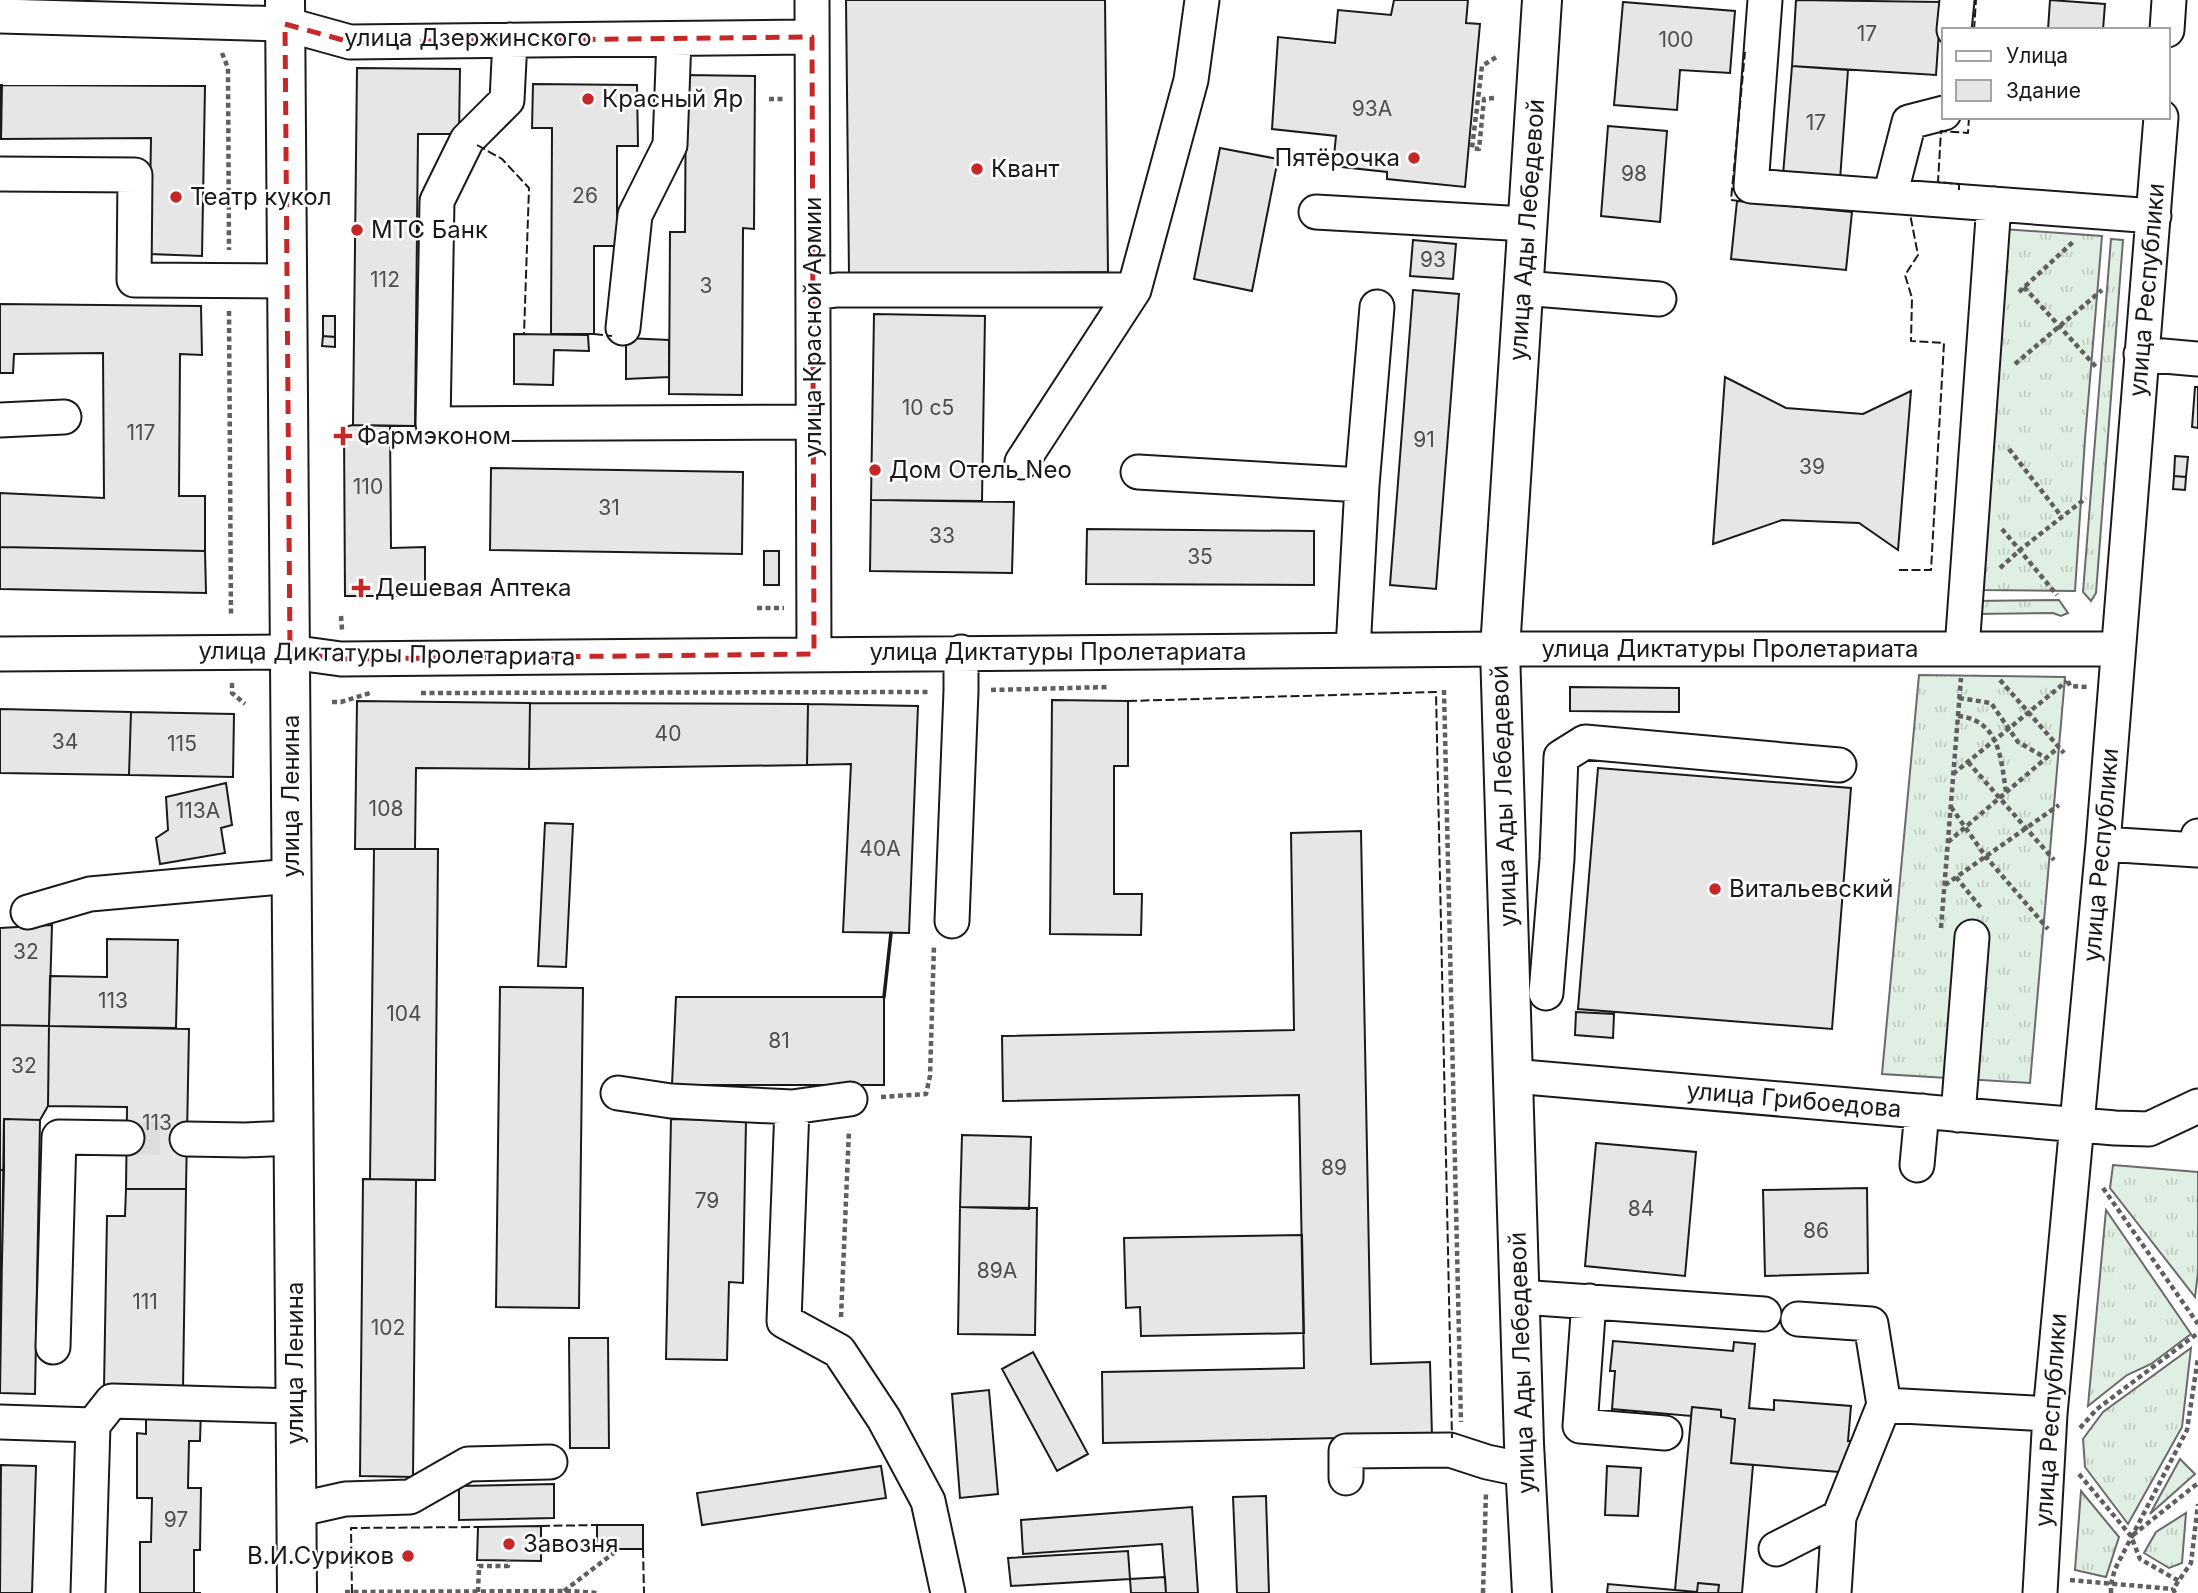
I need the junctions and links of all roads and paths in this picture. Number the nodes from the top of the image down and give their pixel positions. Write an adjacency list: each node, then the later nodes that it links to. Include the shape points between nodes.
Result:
1 (812, 0): 12 (street, улица Красной Армии)
2 (1202, 0): 31 (street, via 1191,80)
3 (1542, 0): 25 (main road, улица Ады Лебедевой)
4 (1765, 0): 21 (street, via 1751,186)
5 (1957, 0): 10 (street)
6 (2170, 0): 7 (street); 11 (street)
7 (2198, 2)
8 (285, 12): 9 (street, улица Дзержинского); 14 (street, улица Дзержинского, via 349,42); 28 (main road, улица Ленина)
9 (0, 16)
10 (1954, 28)
11 (2167, 28)
12 (812, 37): 13 (street, улица Дзержинского); 33 (street, улица Красной Армии)
13 (674, 39): 14 (street, улица Дзержинского); 38 (street, via 670,145 635,215)
14 (510, 40): 45 (street, via 507,100 467,140 437,201 433,424)
15 (1498, 56): 17 (path, via 1482,66 1472,148 1479,149 1483,99)
16 (228, 68): 27 (path)
17 (1494, 98)
18 (1942, 114): 21 (street, via 1909,122)
19 (2161, 119): 24 (street, улица Республики)
20 (0, 174): 27 (street, via 135,175 134,281)
21 (1890, 196): 22 (street)
22 (1994, 204): 24 (street); 36 (street)
23 (1316, 212): 25 (street)
24 (2154, 216): 39 (street, улица Республики)
25 (1527, 224): 30 (main road, улица Ады Лебедевой)
26 (2078, 237): 29 (path)
27 (229, 281): 28 (street); 57 (path)
28 (287, 281): 61 (main road, улица Ленина)
29 (2024, 287): 36 (path); 37 (path)
30 (1523, 288): 34 (street); 58 (main road, улица Ады Лебедевой)
31 (1134, 290): 33 (street); 46 (street)
32 (2102, 290): 37 (path)
33 (813, 293): 45 (street, улица Красной Армии)
34 (1659, 299)
35 (1377, 307): 48 (street)
36 (1986, 323): 42 (street)
37 (2059, 327): 41 (path); 42 (path)
38 (622, 328)
39 (2141, 354): 40 (street); 59 (street, улица Республики)
40 (2198, 359)
41 (2097, 368)
42 (1980, 402): 49 (street); 51 (path)
43 (64, 417): 44 (street)
44 (0, 420)
45 (813, 422): 64 (street, улица Красной Армии)
46 (1022, 461)
47 (1138, 472): 48 (street)
48 (1362, 485): 60 (street)
49 (1973, 494): 52 (path); 65 (street)
50 (2086, 498): 51 (path)
51 (2062, 517): 52 (path)
52 (2020, 550): 53 (path); 54 (path)
53 (1990, 577)
54 (2057, 596)
55 (757, 608): 56 (path)
56 (788, 608)
57 (231, 616)
58 (1500, 649): 60 (street, улица Диктатуры Пролетариата); 65 (street, улица Диктатуры Пролетариата); 96 (main road, улица Ады Лебедевой)
59 (2118, 649): 65 (street, улица Диктатуры Пролетариата); 95 (street, улица Республики)
60 (1353, 650): 62 (street, улица Диктатуры Пролетариата)
61 (290, 652): 63 (street, улица Диктатуры Пролетариата); 64 (street, улица Диктатуры Пролетариата, via 341,659); 100 (main road, улица Ленина)
62 (961, 652): 64 (street, улица Диктатуры Пролетариата); 70 (street)
63 (0, 653)
64 (814, 654)
65 (1962, 662): 74 (path)
66 (1995, 674): 77 (path)
67 (2068, 681): 77 (path)
68 (1119, 686): 70 (path)
69 (1444, 690): 135 (path)
70 (961, 691): 73 (path); 105 (street)
71 (232, 693): 76 (path)
72 (381, 693): 75 (path)
73 (409, 693)
74 (1959, 698): 78 (path); 79 (path, via 1991,703)
75 (332, 702)
76 (245, 704)
77 (2027, 713): 79 (path); 81 (path)
78 (1958, 716): 80 (path, via 1976,720); 86 (path)
79 (2008, 729): 80 (path); 83 (path, via 2025,747)
80 (1994, 741): 84 (path); 87 (path, via 2002,756)
81 (2059, 747): 82 (path); 83 (path)
82 (2064, 753)
83 (2046, 758): 87 (path)
84 (1968, 762): 86 (path); 88 (path)
85 (1839, 765): 98 (street, via 1585,742 1561,757)
86 (1953, 774): 90 (path)
87 (2006, 793): 88 (path)
88 (1999, 798): 91 (path); 92 (path)
89 (2059, 805): 92 (path)
90 (1951, 807): 91 (path); 94 (path)
91 (1965, 828): 94 (path); 97 (path)
92 (2027, 829): 97 (path); 99 (path)
93 (2198, 836): 95 (street, via 2197,850)
94 (1948, 842): 102 (path)
95 (2103, 844): 115 (street, улица Республики)
96 (1506, 855): 98 (street); 108 (main road, улица Ады Лебедевой)
97 (1986, 857): 101 (path); 104 (path)
98 (1557, 859): 107 (street)
99 (2054, 860)
100 (291, 876): 103 (street, via 90,894); 117 (main road, улица Ленина)
101 (1956, 877): 102 (path); 106 (path)
102 (1944, 885): 106 (path)
103 (28, 912)
104 (2048, 929)
105 (943, 930): 110 (path, via 926,1094)
106 (1966, 931): 114 (street)
107 (1546, 993)
108 (1513, 1076): 113 (street, улица Грибоедова); 121 (main road, улица Ады Лебедевой)
109 (618, 1093): 112 (street, via 671,1101)
110 (850, 1099): 112 (street); 128 (path)
111 (2198, 1106): 115 (street, улица Грибоедова, via 2148,1129)
112 (792, 1107): 128 (street, via 784,1321)
113 (1922, 1111): 114 (street, улица Грибоедова); 119 (street)
114 (1958, 1115): 115 (street, улица Грибоедова)
115 (2076, 1125): 133 (street, улица Республики)
116 (127, 1138): 127 (street, via 59,1137)
117 (293, 1138): 118 (street); 131 (main road, улица Ленина)
118 (187, 1139)
119 (1917, 1165)
120 (2102, 1188): 125 (path)
121 (1520, 1297): 122 (street); 140 (main road, улица Ады Лебедевой)
122 (1589, 1301): 123 (street); 136 (street, via 1576,1434)
123 (1764, 1314)
124 (1798, 1319): 130 (street, via 1871,1324)
125 (2198, 1324)
126 (2198, 1333): 133 (path, via 2097,1409)
127 (53, 1347)
128 (839, 1351): 164 (street, via 884,1419 928,1501)
129 (2198, 1359): 146 (path, via 2187,1430)
130 (1884, 1405): 133 (street, via 1974,1402); 145 (street)
131 (295, 1406): 134 (street, via 112,1401); 144 (main road, улица Ленина)
132 (0, 1422): 134 (street)
133 (2063, 1423): 152 (street, улица Республики)
134 (93, 1425): 161 (street)
135 (1461, 1431)
136 (1665, 1433)
137 (550, 1462): 144 (street, via 468,1464 410,1497 345,1499)
138 (1487, 1462): 140 (street); 141 (street, via 1450,1450 1346,1451); 165 (path)
139 (2073, 1467): 146 (path)
140 (1525, 1470): 166 (main road, улица Ады Лебедевой)
141 (1346, 1478)
142 (2198, 1483): 146 (path)
143 (2198, 1504): 150 (path, via 2192,1563)
144 (296, 1510): 162 (main road, улица Ленина)
145 (1839, 1517): 147 (street); 167 (street)
146 (2131, 1536): 150 (path, via 2140,1559); 151 (path)
147 (1776, 1549)
148 (615, 1552): 153 (path)
149 (508, 1560): 159 (path, via 508,1566 479,1566)
150 (2179, 1581): 155 (path)
151 (2111, 1584): 152 (path); 155 (path); 168 (path)
152 (2054, 1587)
153 (571, 1590): 154 (path); 163 (path)
154 (563, 1591): 160 (path)
155 (2174, 1591)
156 (345, 1592): 157 (path)
157 (400, 1592): 158 (path)
158 (426, 1592): 159 (path)
159 (474, 1592): 160 (path)
160 (555, 1592)
161 (88, 1593)
162 (297, 1593)
163 (598, 1593)
164 (948, 1593)
165 (1483, 1593)
166 (1532, 1593)
167 (1834, 1593)
168 (2111, 1593)

